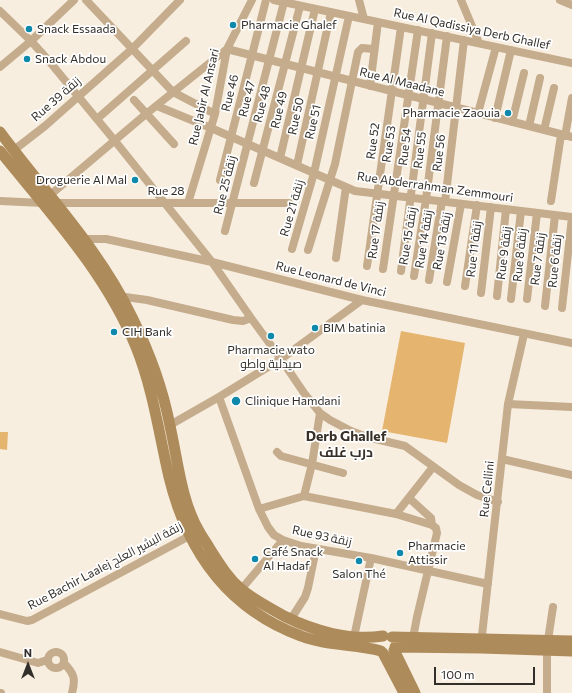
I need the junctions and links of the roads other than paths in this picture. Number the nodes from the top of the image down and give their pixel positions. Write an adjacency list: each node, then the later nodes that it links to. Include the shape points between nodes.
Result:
1 (74, 0): 24 (street)
2 (86, 0): 29 (street)
3 (180, 0): 29 (street, Rue 39 زنقة)
4 (252, 0): 28 (street, Rue Jabir Al Ansari)
5 (266, 0): 32 (street, Rue 46)
6 (274, 0): 10 (street, Rue Al Qadissiya Derb Ghallef)
7 (359, 0): 17 (street)
8 (460, 0): 26 (street)
9 (560, 0): 11 (street)
10 (284, 2): 12 (street, Rue Al Qadissiya Derb Ghallef); 33 (street, Rue 47)
11 (572, 5)
12 (300, 6): 13 (street, Rue Al Qadissiya Derb Ghallef); 35 (street, Rue 48)
13 (315, 9): 15 (street, Rue Al Qadissiya Derb Ghallef); 37 (street, Rue 49)
14 (0, 11): 24 (street)
15 (331, 12): 16 (street, Rue Al Qadissiya Derb Ghallef); 39 (street, Rue 50)
16 (349, 16): 17 (street, Rue Al Qadissiya Derb Ghallef); 41 (street, Rue 51)
17 (364, 19): 18 (street, Rue Al Qadissiya Derb Ghallef)
18 (378, 22): 19 (street, Rue Al Qadissiya Derb Ghallef); 30 (street)
19 (401, 27): 20 (street, Rue Al Qadissiya Derb Ghallef); 46 (street, Rue 52)
20 (418, 30): 21 (street, Rue Al Qadissiya Derb Ghallef); 48 (street, Rue 53)
21 (432, 33): 22 (street, Rue Al Qadissiya Derb Ghallef); 51 (street, Rue 54)
22 (448, 36): 23 (street, Rue Al Qadissiya Derb Ghallef); 53 (street, Rue 55)
23 (464, 40): 26 (street, Rue Al Qadissiya Derb Ghallef); 55 (street, Rue 56)
24 (31, 41): 36 (street); 49 (street)
25 (186, 41): 38 (street)
26 (479, 42): 27 (street, Rue Al Qadissiya Derb Ghallef)
27 (496, 47): 31 (street, Rue Al Qadissiya Derb Ghallef); 56 (street)
28 (227, 48): 32 (street, Rue Al Maadane); 47 (street); 58 (street, Rue Jabir Al Ansari)
29 (132, 49): 38 (street); 49 (street, Rue 39 زنقة)
30 (374, 49): 43 (street, via 360,50); 44 (street)
31 (511, 50): 34 (street, Rue Al Qadissiya Derb Ghallef); 60 (street)
32 (252, 56): 33 (street, Rue Al Maadane); 66 (street, Rue 46)
33 (269, 60): 35 (street, Rue Al Maadane); 70 (street, Rue 47)
34 (572, 62)
35 (285, 64): 37 (street, Rue Al Maadane); 72 (street, Rue 48)
36 (0, 67)
37 (301, 68): 39 (street, Rue Al Maadane); 74 (street, Rue 49)
38 (152, 70): 47 (street); 59 (street)
39 (318, 72): 41 (street, Rue Al Maadane); 75 (street, Rue 50)
40 (524, 73): 61 (street)
41 (336, 77): 43 (street, Rue Al Maadane); 76 (street, Rue 51)
42 (540, 78): 62 (street)
43 (353, 81): 44 (street, Rue Al Maadane); 78 (street)
44 (370, 86): 46 (street, Rue Al Maadane)
45 (554, 88): 64 (street)
46 (392, 91): 48 (street, Rue Al Maadane); 81 (street, Rue 52)
47 (173, 92): 54 (street); 58 (street)
48 (408, 95): 51 (street, Rue Al Maadane); 82 (street, Rue 53)
49 (78, 97): 59 (street); 71 (street, Rue 39 زنقة)
50 (572, 98): 67 (street)
51 (423, 99): 53 (street, Rue Al Maadane); 83 (street, Rue 54)
52 (134, 100): 57 (street)
53 (439, 103): 55 (street, Rue Al Maadane); 84 (street, Rue 55)
54 (157, 106): 57 (street); 63 (street, Rue Abderrahman Zemmouri)
55 (456, 108): 56 (street, Rue Al Maadane); 87 (street, Rue 56)
56 (478, 113): 60 (street, Rue Al Maadane)
57 (146, 114): 68 (street); 69 (street)
58 (214, 114): 63 (street, Rue Jabir Al Ansari)
59 (97, 118): 68 (street)
60 (495, 118): 61 (street, Rue Al Maadane)
61 (512, 122): 62 (street, Rue Al Maadane)
62 (528, 126): 64 (street, Rue Al Maadane)
63 (211, 128): 66 (street, Rue Abderrahman Zemmouri); 90 (street, Rue Jabir Al Ansari)
64 (544, 130): 67 (street, Rue Al Maadane)
65 (0, 132): 71 (main road)
66 (231, 136): 70 (street, Rue Abderrahman Zemmouri); 77 (street, Rue 46)
67 (566, 136): 88 (street)
68 (116, 141): 86 (street); 92 (street)
69 (174, 144)
70 (247, 144): 72 (street, Rue Abderrahman Zemmouri); 89 (street, Rue 25 زنقة)
71 (14, 150): 86 (main road)
72 (263, 150): 74 (street, Rue Abderrahman Zemmouri); 79 (street, Rue 48)
73 (0, 151): 86 (main road)
74 (280, 158): 75 (street, Rue Abderrahman Zemmouri)
75 (297, 165): 76 (street, Rue Abderrahman Zemmouri)
76 (314, 173): 78 (street, Rue Abderrahman Zemmouri); 103 (street, Rue 21 زنقة)
77 (220, 180)
78 (330, 180): 80 (street, Rue Abderrahman Zemmouri); 104 (street)
79 (254, 183)
80 (346, 187): 81 (street, Rue Abderrahman Zemmouri); 105 (street)
81 (377, 193): 82 (street, Rue Abderrahman Zemmouri); 107 (street, Rue 52)
82 (394, 195): 83 (street, Rue Abderrahman Zemmouri); 108 (street, Rue 17 زنقة)
83 (410, 197): 84 (street, Rue Abderrahman Zemmouri); 109 (street, Rue 54)
84 (426, 199): 87 (street, Rue Abderrahman Zemmouri); 110 (street, Rue 15 زنقة)
85 (0, 201): 86 (street, Rue 28)
86 (49, 201): 92 (street, Rue 28); 102 (main road); 115 (main road, via 92,266)
87 (444, 201): 93 (street, Rue Abderrahman Zemmouri); 111 (street, Rue 14 زنقة)
88 (551, 201)
89 (232, 202): 90 (street, Rue 28); 91 (street, Rue 28); 101 (street, Rue 25 زنقة)
90 (188, 203): 92 (street, Rue 28)
91 (289, 203)
92 (167, 204): 106 (street)
93 (461, 204): 94 (street, Rue Abderrahman Zemmouri); 112 (street, Rue 13 زنقة)
94 (477, 205): 95 (street, Rue Abderrahman Zemmouri); 113 (street)
95 (491, 207): 96 (street, Rue Abderrahman Zemmouri); 114 (street, Rue 11 زنقة)
96 (506, 209): 97 (street, Rue Abderrahman Zemmouri); 116 (street)
97 (521, 211): 98 (street, Rue Abderrahman Zemmouri); 117 (street, Rue 9 زنقة)
98 (537, 213): 99 (street, Rue Abderrahman Zemmouri); 118 (street, Rue 8 زنقة)
99 (555, 215): 100 (street, Rue Abderrahman Zemmouri); 120 (street, Rue 7 زنقة)
100 (572, 217): 121 (street, Rue 6 زنقة)
101 (225, 232)
102 (85, 239): 106 (street, Rue Leonard de Vinci, via 106,239); 115 (main road, via 114,282)
103 (292, 249)
104 (308, 250)
105 (336, 258)
106 (212, 262): 119 (street, Rue Leonard de Vinci); 122 (street)
107 (367, 266)
108 (383, 269)
109 (401, 271)
110 (414, 276)
111 (429, 280)
112 (446, 282)
113 (465, 286)
114 (481, 293)
115 (116, 296): 122 (street, via 233,320 243,321); 130 (main road, via 132,318 148,354); 143 (main road, via 154,402 170,480)
116 (497, 296)
117 (511, 299)
118 (527, 299)
119 (362, 300): 123 (street, Rue Leonard de Vinci); 125 (street)
120 (545, 306)
121 (562, 308)
122 (251, 318): 125 (street)
123 (524, 334): 124 (street, Rue Leonard de Vinci); 127 (street, Rue Cellini)
124 (572, 343)
125 (281, 359): 126 (street); 129 (street)
126 (219, 397): 130 (street); 140 (street, Rue 93 زنقة)
127 (508, 404): 128 (street); 132 (street, Rue Cellini)
128 (572, 407)
129 (320, 413): 133 (street); 134 (street, via 351,431 405,446)
130 (170, 425): 143 (main road)
131 (277, 452): 133 (street, via 281,456)
132 (502, 459): 136 (street); 139 (street, Rue Cellini)
133 (312, 464): 135 (street); 137 (street)
134 (433, 467): 138 (street); 139 (street, via 469,491)
135 (342, 473)
136 (572, 474)
137 (304, 496): 140 (street); 141 (street)
138 (409, 498): 141 (street); 142 (street, via 431,518)
139 (498, 502): 148 (street, Rue Cellini)
140 (259, 509): 144 (street, Rue 93 زنقة, via 268,527)
141 (396, 514): 142 (street)
142 (432, 525): 147 (street, via 437,533)
143 (194, 533): 149 (main road, via 217,578); 151 (street, Rue Bachir Laalej زنقة البشير العلج, via 32,620)
144 (282, 540): 145 (street, Rue 93 زنقة); 149 (street)
145 (316, 549): 146 (street, Rue 93 زنقة); 152 (street, via 305,597)
146 (371, 558): 147 (street, Rue 93 زنقة); 153 (street)
147 (428, 570): 148 (street, Rue 93 زنقة); 154 (street)
148 (488, 584): 156 (street, Rue Cellini)
149 (238, 593): 152 (main road); 158 (main road, via 247,608 298,636 315,640)
150 (553, 607): 157 (street)
151 (0, 614)
152 (291, 619): 153 (main road, via 316,629)
153 (354, 637): 158 (main road, via 369,638)
154 (413, 638): 156 (main road); 158 (main road)
155 (572, 641): 157 (main road)
156 (481, 643): 157 (main road); 158 (main road)
157 (548, 645): 159 (main road); 166 (street)
158 (388, 646): 164 (main road); 165 (main road)
159 (572, 651)
160 (0, 652): 161 (street, via 38,663)
161 (47, 660): 162 (street, via 54,668); 162 (street, via 49,655 56,651 63,655)
162 (64, 663): 163 (street, via 75,679)
163 (72, 693)
164 (404, 693)
165 (415, 693)
166 (547, 693)

